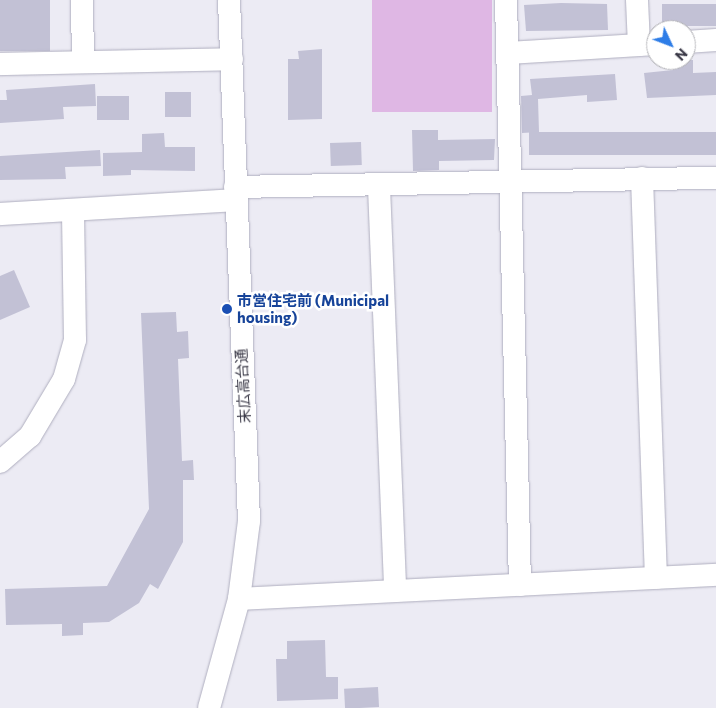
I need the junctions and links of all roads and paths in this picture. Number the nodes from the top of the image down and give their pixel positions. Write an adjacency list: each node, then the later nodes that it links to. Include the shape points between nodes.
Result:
1 (82, 0): 11 (street)
2 (229, 0): 10 (street, 末広高台通)
3 (506, 0): 9 (street)
4 (637, 0): 5 (street)
5 (646, 40)
6 (716, 40): 7 (street)
7 (696, 41)
8 (646, 44): 9 (street)
9 (508, 53): 15 (street)
10 (232, 59): 11 (street); 17 (street, 末広高台通)
11 (83, 62): 12 (street)
12 (0, 64)
13 (642, 178): 14 (street); 15 (street); 22 (street)
14 (716, 178)
15 (511, 183): 16 (street); 23 (street)
16 (379, 187): 17 (street); 24 (street)
17 (235, 193): 18 (street); 25 (street, 末広高台通, via 249,521)
18 (74, 210): 19 (street); 20 (street, via 75,340 64,379 30,436)
19 (0, 214)
20 (0, 462)
21 (716, 575): 22 (street)
22 (656, 578): 23 (street)
23 (520, 585): 24 (street)
24 (395, 591): 25 (street)
25 (239, 599): 26 (street, 末広高台通)
26 (209, 708)

